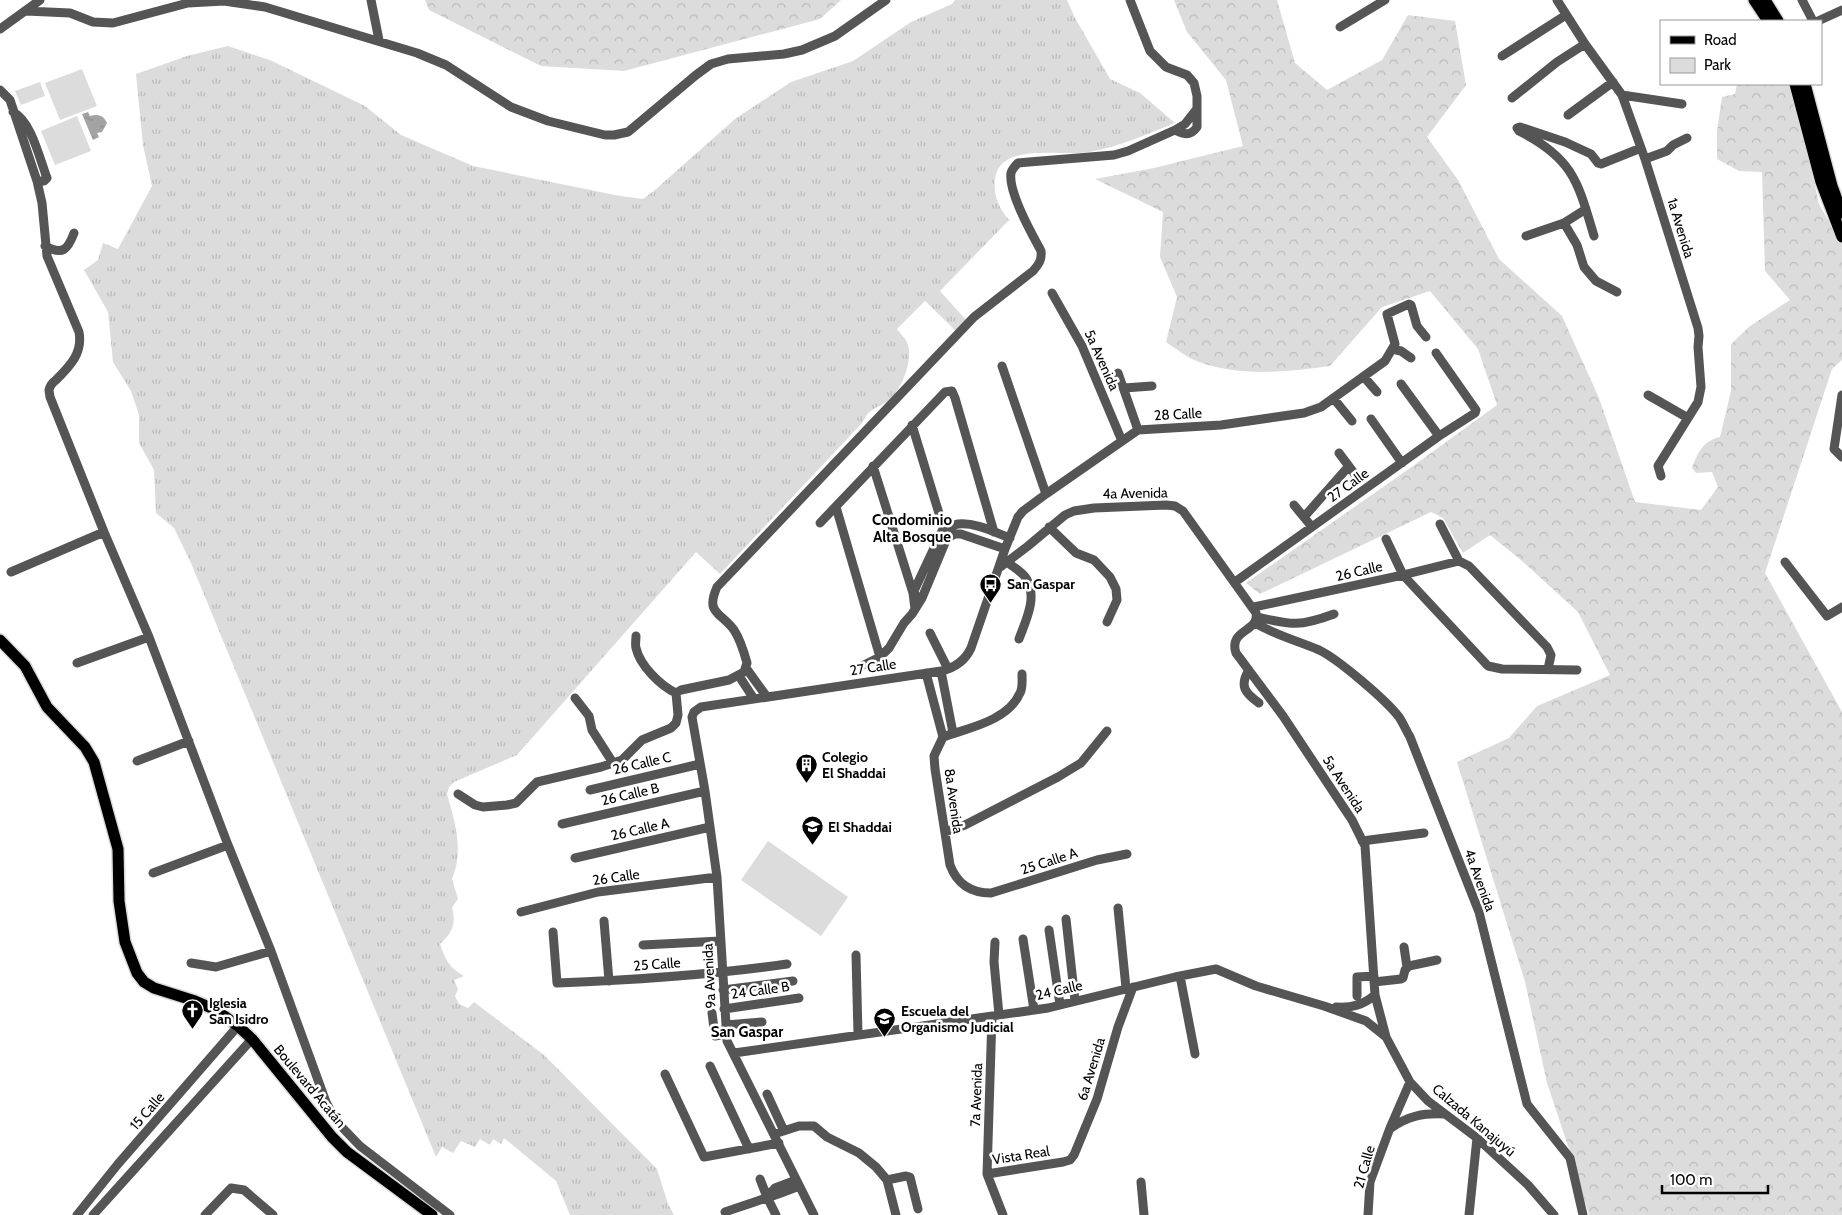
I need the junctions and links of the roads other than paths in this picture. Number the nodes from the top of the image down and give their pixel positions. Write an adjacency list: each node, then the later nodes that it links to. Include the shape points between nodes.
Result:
1 (40, 0): 11 (street)
2 (371, 0): 19 (street)
3 (886, 0): 19 (street, via 835,36 802,50 711,64 628,132 614,135 548,121 511,107 446,65)
4 (1130, 0): 109 (street, via 1150,51 1166,67 1187,75 1194,83 1198,96 1196,110 1185,124 1128,151 1018,163 1013,168 1012,183 1021,213 1041,251 1040,263 974,317 717,587 712,599 714,609 733,629 744,653)
5 (1557, 0): 12 (street, 1a Avenida)
6 (1754, 0): 13 (main road)
7 (1765, 0): 14 (main road)
8 (1802, 0): 15 (street)
9 (1380, 1): 17 (street)
10 (1842, 10): 16 (street)
11 (26, 12): 18 (street); 19 (street, via 70,14 92,22 113,23 188,3 224,1 265,7)
12 (1566, 15): 20 (street, 1a Avenida); 21 (street)
13 (1767, 20)
14 (1777, 20)
15 (1812, 20)
16 (1820, 20)
17 (1343, 26)
18 (0, 29)
19 (379, 40)
20 (1585, 44): 22 (street, 1a Avenida); 27 (street)
21 (1502, 56)
22 (1612, 82): 26 (street, 1a Avenida); 29 (street)
23 (1795, 85): 39 (main road, via 1821,182)
24 (1805, 85): 34 (main road)
25 (0, 90): 40 (street, via 10,100 12,111 29,130 47,178 37,181)
26 (1622, 95): 28 (street); 31 (street, 1a Avenida)
27 (1512, 98)
28 (1682, 104)
29 (1568, 115)
30 (1688, 138): 32 (street)
31 (1641, 148): 32 (street, 1a Avenida); 33 (street, via 1601,164 1591,154 1566,142 1517,128 1564,162 1577,183)
32 (1645, 159): 57 (street, 1a Avenida, via 1699,336 1701,387 1698,402)
33 (1586, 209): 35 (street); 38 (street)
34 (1842, 213)
35 (1564, 223): 37 (street); 41 (street, via 1577,245 1584,268 1596,281)
36 (74, 232): 40 (street, via 69,246 63,250 54,251)
37 (1526, 236)
38 (1594, 236)
39 (1842, 237)
40 (45, 246): 80 (street, via 80,341 72,363 51,384 50,397)
41 (1617, 292)
42 (1052, 293): 63 (street, 5a Avenida, via 1082,346)
43 (1426, 337): 44 (street, via 1417,326 1409,304 1386,314)
44 (1393, 346): 46 (street); 49 (street, 28 Calle, via 1384,361)
45 (1436, 353): 62 (street, 27 Calle, via 1476,410)
46 (1412, 358)
47 (1002, 366): 71 (street)
48 (1118, 373): 52 (street)
49 (1364, 377): 53 (street); 56 (street, 28 Calle)
50 (1400, 384): 62 (street)
51 (1152, 386): 52 (street)
52 (1124, 388): 61 (street)
53 (1377, 392)
54 (1842, 394): 65 (street, via 1834,449)
55 (1648, 395): 57 (street)
56 (1334, 399): 59 (street); 61 (street, 28 Calle, via 1304,413 1221,425)
57 (1688, 418): 69 (street, 1a Avenida, via 1658,466)
58 (1371, 419): 66 (street)
59 (1352, 421)
60 (912, 425): 67 (street); 79 (street); 81 (street, via 945,392 952,391)
61 (1138, 430): 63 (street, 28 Calle)
62 (1439, 436): 66 (street, 27 Calle)
63 (1122, 441): 71 (street, 28 Calle)
64 (1339, 453): 68 (street)
65 (1842, 457)
66 (1402, 463): 78 (street, 27 Calle)
67 (873, 466): 73 (street); 93 (street)
68 (1349, 466): 70 (street); 74 (street)
69 (1661, 476)
70 (1357, 477)
71 (1046, 494): 83 (street, 28 Calle, via 1018,517)
72 (1294, 505): 74 (street)
73 (836, 507): 75 (street); 106 (street)
74 (1304, 517): 78 (street)
75 (820, 523)
76 (1440, 524): 86 (street)
77 (1049, 527): 87 (street, 4a Avenida); 92 (street, 4a Avenida, via 1065,515 1080,510 1175,506 1183,511); 100 (street, via 1076,553 1094,560 1110,577 1117,600)
78 (1312, 527): 92 (street, 27 Calle)
79 (943, 529): 81 (street, via 959,524); 82 (street); 93 (street)
80 (104, 532): 90 (street); 103 (street)
81 (994, 532): 83 (street)
82 (947, 538): 85 (street, via 962,534); 94 (street)
83 (1010, 538): 85 (street, 28 Calle)
84 (1386, 539): 91 (street)
85 (1005, 549): 89 (street, 28 Calle)
86 (1459, 561): 91 (street, 26 Calle); 110 (street, via 1469,566 1547,647 1551,654)
87 (1007, 562): 89 (street, 4a Avenida); 104 (street, via 1025,577 1032,599)
88 (1785, 562): 96 (street, via 1827,616)
89 (999, 568): 111 (street, 27 Calle, via 968,656)
90 (11, 572)
91 (1403, 575): 95 (street, 26 Calle); 110 (street, via 1488,666)
92 (1236, 582): 95 (street, 4a Avenida)
93 (913, 593): 94 (street); 97 (street)
94 (922, 598): 97 (street)
95 (1254, 607): 99 (street, 4a Avenida)
96 (1842, 607)
97 (915, 609): 106 (street)
98 (1334, 614): 99 (street, via 1299,624)
99 (1256, 620): 112 (street, 5a Avenida, via 1236,638 1234,646); 227 (street, 4a Avenida, via 1265,629 1331,657 1399,717 1410,737 1479,912 1527,1104 1570,1158)
100 (1107, 622)
101 (930, 633): 111 (street)
102 (636, 636): 117 (street, via 636,650 646,666 657,681)
103 (149, 637): 107 (street); 126 (street)
104 (1019, 639)
105 (0, 640): 180 (main road, Boulevard Acatán, via 25,666 47,707 85,746 94,762 118,849 119,901 125,942 137,973 154,988 216,1010)
106 (880, 657): 108 (street)
107 (77, 663)
108 (864, 665)
109 (746, 668): 116 (street); 118 (street)
110 (1548, 669): 113 (street)
111 (945, 670): 114 (street, 27 Calle); 124 (street)
112 (1249, 670): 121 (street, via 1244,686); 137 (street, 5a Avenida, via 1283,716)
113 (1578, 670)
114 (926, 673): 118 (street, 27 Calle); 125 (street)
115 (1022, 674): 124 (street, via 1021,691 1001,714)
116 (739, 676): 117 (street); 120 (street)
117 (676, 694): 128 (street, via 676,723 642,740 629,755)
118 (767, 697): 120 (street, 27 Calle)
119 (575, 698): 128 (street, via 589,716 592,730)
120 (754, 699): 122 (street, 27 Calle, via 701,707)
121 (1259, 702)
122 (692, 717): 129 (street, 9a Avenida)
123 (1107, 731): 135 (street, via 1081,763 965,825)
124 (953, 733): 125 (street)
125 (943, 737): 135 (street, 8a Avenida, via 934,756)
126 (189, 741): 127 (street); 138 (street)
127 (137, 761)
128 (613, 763): 132 (street, via 538,782 516,803 507,806 482,807)
129 (700, 764): 130 (street, 26 Calle C); 131 (street, 9a Avenida)
130 (590, 790)
131 (705, 791): 133 (street, 26 Calle B); 134 (street, 9a Avenida)
132 (458, 794)
133 (562, 824)
134 (710, 827): 140 (street, 26 Calle A); 142 (street, 9a Avenida)
135 (945, 832): 143 (street, 8a Avenida, via 955,879)
136 (1424, 833): 137 (street)
137 (1362, 840): 163 (street, 5a Avenida, via 1368,872)
138 (228, 845): 141 (street); 155 (street)
139 (1126, 854): 143 (street, 25 Calle A, via 1002,890)
140 (575, 858)
141 (153, 873)
142 (716, 878): 145 (street, 26 Calle, via 598,892); 151 (street, 9a Avenida)
143 (980, 893)
144 (1118, 908): 166 (street)
145 (521, 912)
146 (1066, 919): 171 (street)
147 (604, 922): 164 (street)
148 (1050, 930): 172 (street)
149 (553, 932): 164 (street, 25 Calle, via 557,982)
150 (1023, 939): 175 (street)
151 (720, 940): 153 (street); 161 (street, 9a Avenida)
152 (995, 942): 177 (street, 7a Avenida)
153 (642, 945)
154 (1404, 947): 160 (street)
155 (271, 951): 158 (street, via 216,967); 218 (street, via 326,1102 336,1121 360,1146)
156 (856, 955): 182 (street)
157 (1437, 960): 160 (street)
158 (191, 962)
159 (787, 964): 161 (street, 25 Calle)
160 (1407, 967): 163 (street, via 1401,979)
161 (722, 973): 164 (street, 25 Calle); 167 (street, 9a Avenida)
162 (1180, 976): 166 (street, 24 Calle); 173 (street, 24 Calle, via 1216,969 1256,986); 187 (street)
163 (1374, 979): 168 (street, 5a Avenida); 169 (street, via 1356,979)
164 (609, 981)
165 (793, 981): 167 (street)
166 (1130, 988): 171 (street, 24 Calle); 200 (street, 6a Avenida, via 1097,1099)
167 (723, 990): 174 (street, 9a Avenida)
168 (1375, 995): 173 (street, 24 Calle, via 1353,1007); 183 (street, 5a Avenida)
169 (1357, 996)
170 (799, 998): 174 (street, 24 Calle B)
171 (1075, 1001): 172 (street, 24 Calle)
172 (1060, 1005): 175 (street, 24 Calle)
173 (1324, 1006): 183 (street, 24 Calle, via 1366,1021)
174 (724, 1009): 179 (street, 9a Avenida)
175 (1034, 1010): 177 (street, 24 Calle)
176 (712, 1013): 181 (street, via 715,1036)
177 (995, 1015): 182 (street, 24 Calle); 203 (street, 7a Avenida)
178 (762, 1022): 179 (street)
179 (726, 1024): 181 (street, 9a Avenida)
180 (238, 1026): 184 (main road, Boulevard Acatán); 185 (street, 15 Calle)
181 (726, 1034): 186 (street, 9a Avenida)
182 (858, 1034): 186 (street, 24 Calle)
183 (1386, 1038): 191 (street, Calzada Kanajuyú)
184 (252, 1039): 188 (street, 15 Calle); 208 (main road, Boulevard Acatán, via 332,1137)
185 (222, 1045): 188 (street); 201 (street, 15 Calle)
186 (734, 1053): 196 (street, 9a Avenida)
187 (1195, 1054)
188 (235, 1057): 202 (street, 15 Calle)
189 (710, 1066): 199 (street)
190 (665, 1074): 199 (street, via 704,1157)
191 (1410, 1082): 193 (street, Calzada Kanajuyú); 194 (street, 21 Calle)
192 (768, 1094): 195 (street)
193 (1444, 1114): 194 (street, via 1410,1117); 197 (street, Calzada Kanajuyú)
194 (1390, 1128): 224 (street, 21 Calle, via 1370,1182)
195 (784, 1131): 196 (street); 205 (street, via 814,1126 859,1154)
196 (774, 1134): 198 (street, 9a Avenida)
197 (1477, 1138): 225 (street); 226 (street, Calzada Kanajuyú, via 1528,1185)
198 (779, 1143): 199 (street); 207 (street, 9a Avenida)
199 (749, 1149)
200 (1072, 1158): 203 (street, Vista Real)
201 (118, 1164): 202 (street); 212 (street, 15 Calle)
202 (130, 1174): 213 (street, 15 Calle)
203 (987, 1174): 222 (street, Vista Real)
204 (760, 1179): 209 (street)
205 (887, 1180): 210 (street, via 910,1177); 221 (street)
206 (1141, 1182): 223 (street)
207 (798, 1183): 209 (street); 220 (street, 9a Avenida)
208 (392, 1185): 216 (main road, Boulevard Acatán); 217 (main road, Boulevard Acatán)
209 (767, 1197): 211 (street); 219 (street)
210 (918, 1209)
211 (725, 1212)
212 (77, 1215)
213 (93, 1215)
214 (205, 1215): 215 (street, via 231,1188 244,1190)
215 (273, 1215)
216 (419, 1215)
217 (432, 1215)
218 (450, 1215)
219 (776, 1215)
220 (814, 1215)
221 (896, 1215)
222 (1003, 1215)
223 (1144, 1215)
224 (1368, 1215)
225 (1469, 1215)
226 (1554, 1215)
227 (1583, 1215)

